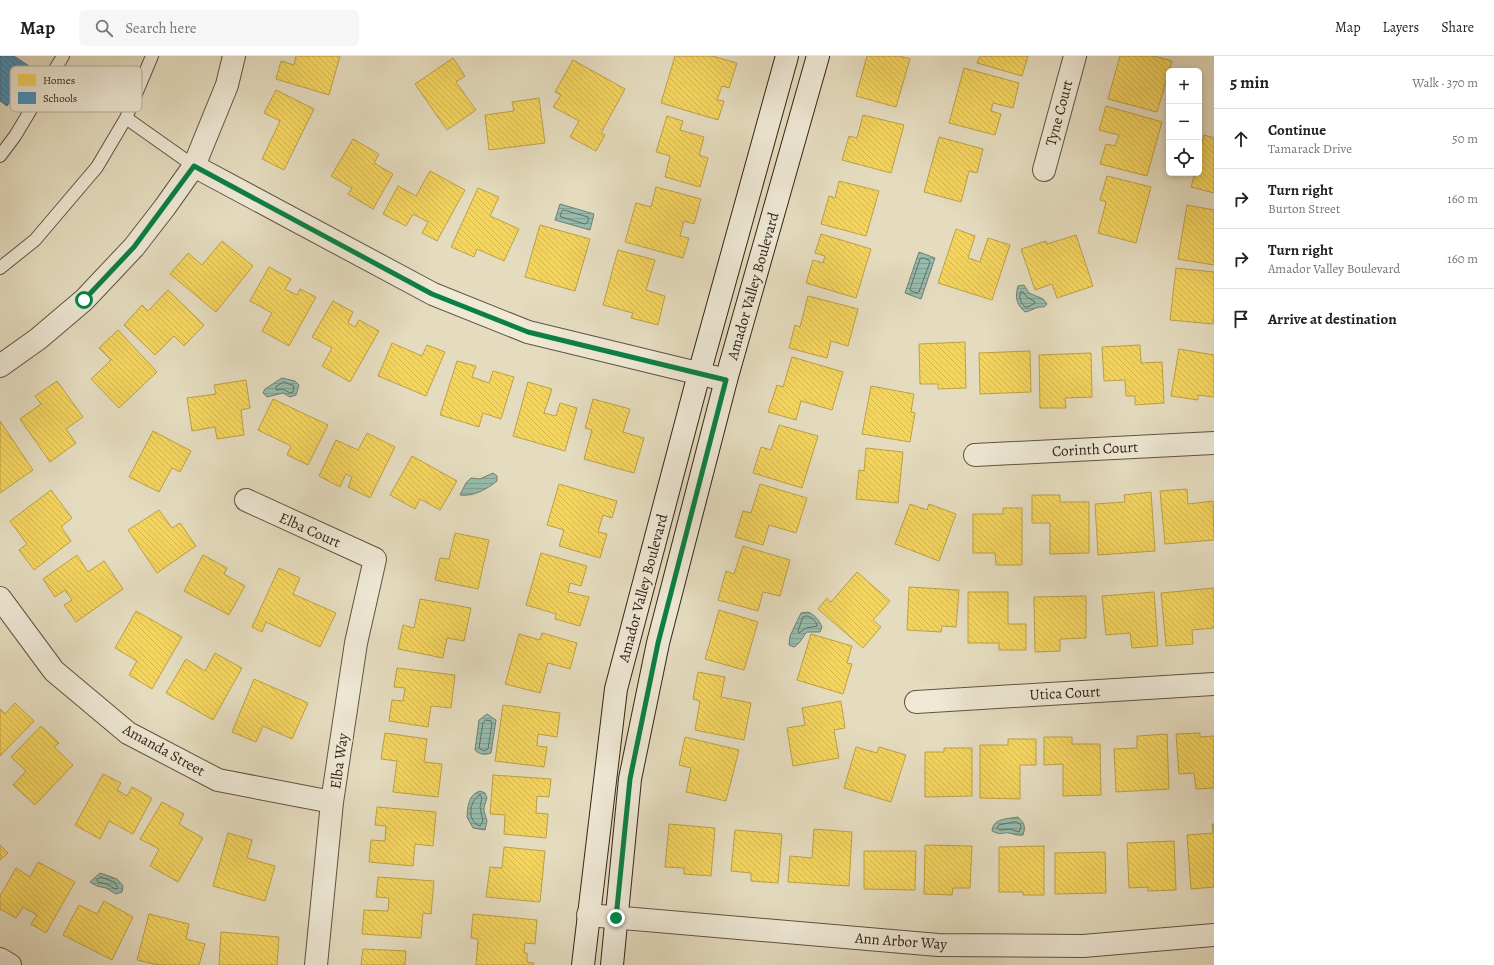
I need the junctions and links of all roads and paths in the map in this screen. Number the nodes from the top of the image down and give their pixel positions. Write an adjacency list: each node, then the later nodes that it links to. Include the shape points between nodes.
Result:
1 (63, 56): 7 (lane)
2 (152, 56): 8 (lane)
3 (234, 56): 13 (street, via 227,85)
4 (787, 56): 17 (street, Amador Valley Boulevard)
5 (818, 56): 18 (street, Amador Valley Boulevard)
6 (1075, 56): 14 (street, Tyne Court)
7 (57, 66)
8 (142, 80)
9 (29, 112): 12 (lane)
10 (129, 112): 11 (lane)
11 (126, 118): 13 (lane); 15 (lane, via 97,168 35,240)
12 (0, 156)
13 (194, 166): 16 (street, via 134,247 84,300 38,339); 17 (street, via 432,294 528,332)
14 (1044, 170)
15 (0, 268)
16 (0, 366)
17 (699, 374): 18 (street); 27 (street, Amador Valley Boulevard, via 616,689)
18 (726, 380): 28 (street, Amador Valley Boulevard, via 658,643 630,779)
19 (1214, 443): 20 (street, Corinth Court)
20 (975, 455)
21 (246, 500): 22 (street, Elba Court)
22 (375, 559): 26 (street, Elba Way, via 356,643)
23 (0, 598): 26 (street, Amanda Street, via 54,671 128,733 218,780)
24 (1214, 684): 25 (street, Utica Court)
25 (916, 702)
26 (332, 802): 32 (street, Elba Way)
27 (588, 915): 28 (street, Ann Arbor Way); 33 (street, Amador Valley Boulevard)
28 (616, 918): 29 (street, Ann Arbor Way, via 938,945 1083,946); 34 (street, Amador Valley Boulevard)
29 (1214, 935)
30 (0, 960): 31 (street)
31 (10, 965)
32 (316, 965)
33 (583, 965)
34 (612, 965)

